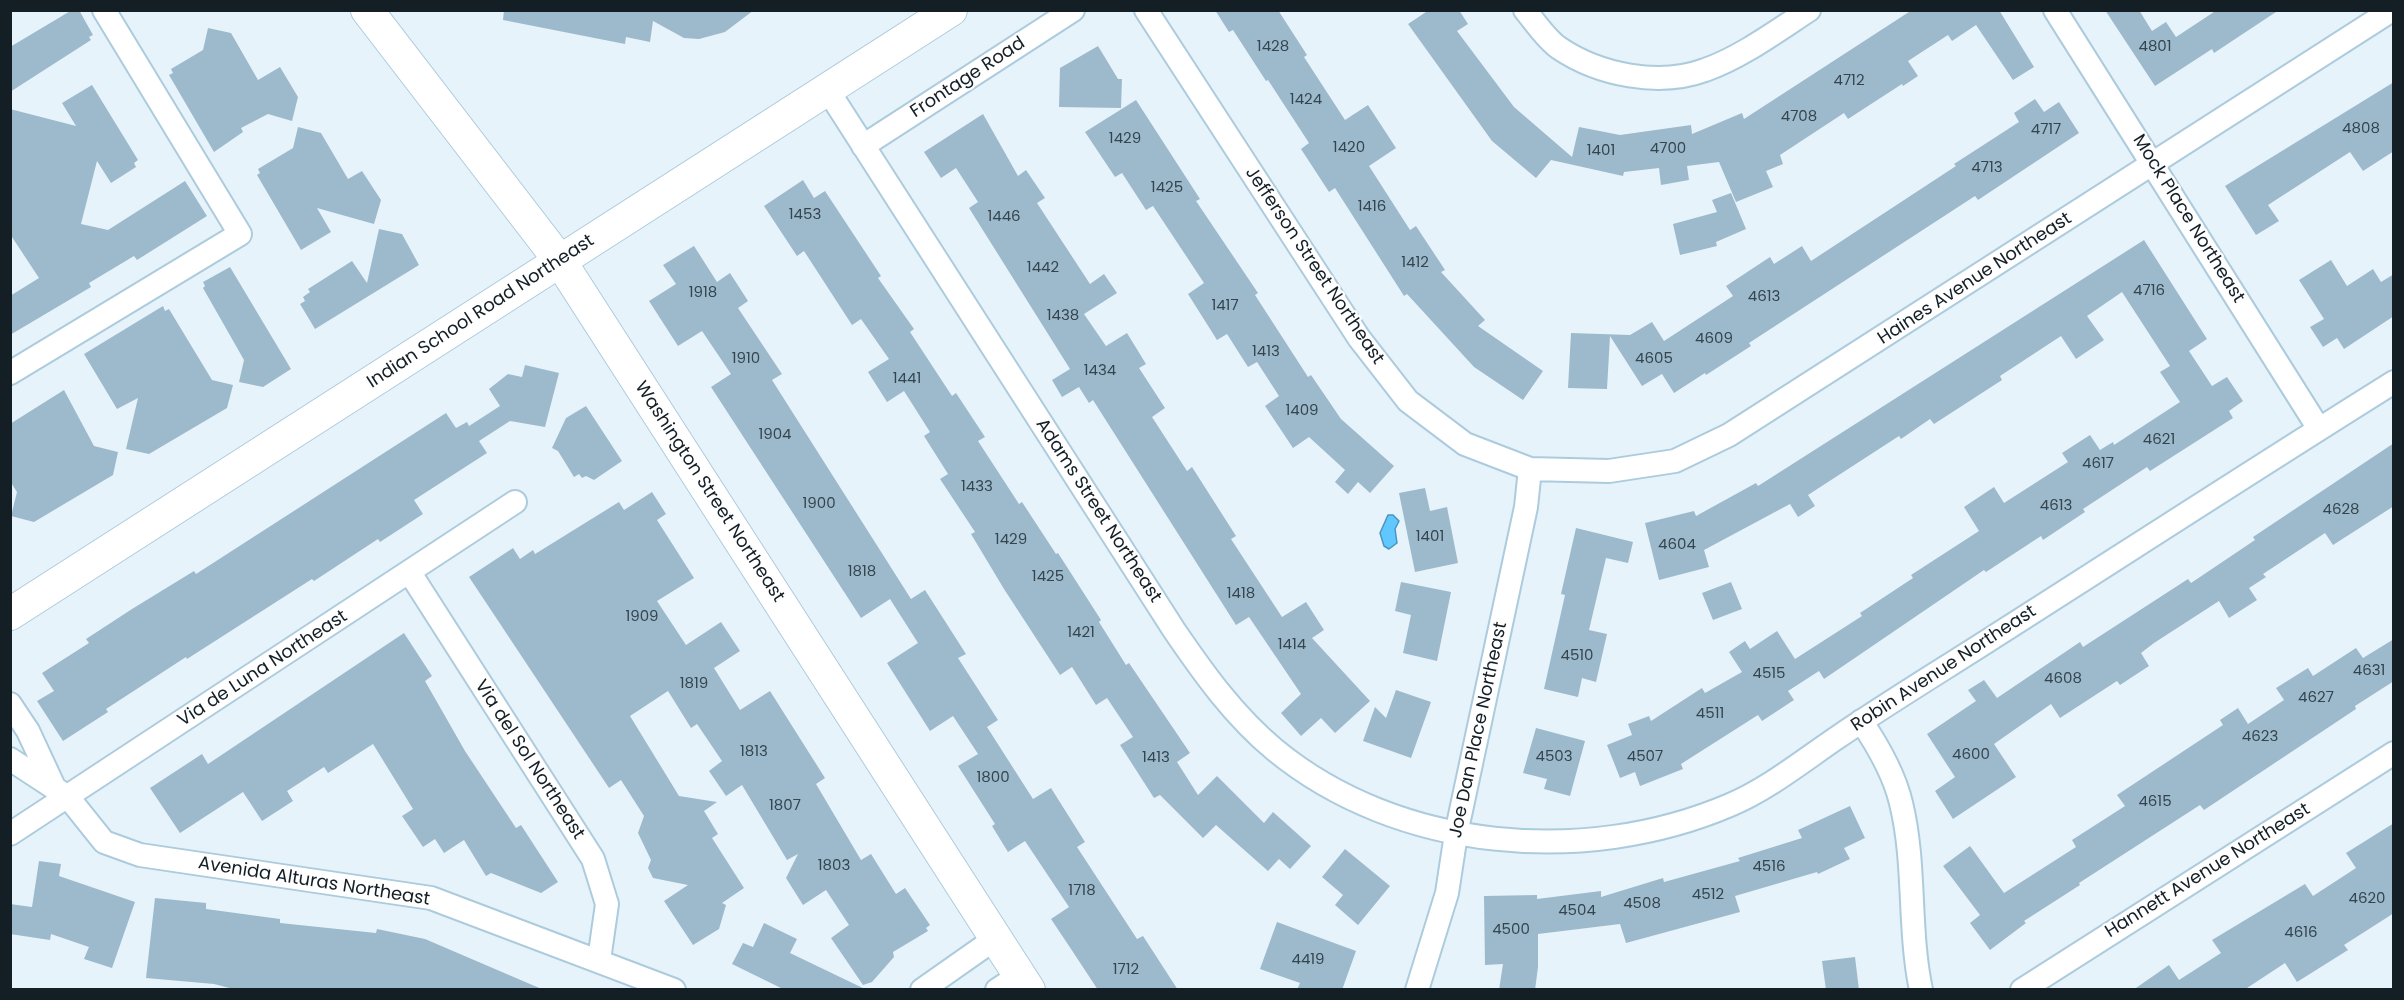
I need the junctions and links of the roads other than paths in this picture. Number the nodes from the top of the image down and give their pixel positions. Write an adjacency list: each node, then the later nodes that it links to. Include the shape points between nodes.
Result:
1 (104, 10): 14 (street, via 240,234)
2 (367, 10): 13 (street, Washington Street Northeast)
3 (951, 10): 10 (street, Indian School Road Northeast)
4 (1073, 10): 11 (street, Frontage Road)
5 (1146, 10): 17 (street, Jefferson Street Northeast, via 1359,338 1408,401 1465,444)
6 (1525, 10): 7 (street, via 1558,47 1605,71 1651,79 1704,71)
7 (1809, 10)
8 (2055, 10): 12 (street, Mock Place Northeast)
9 (2392, 10): 12 (street, Haines Avenue Northeast)
10 (827, 89): 11 (street, Adams Street Northeast); 13 (street, Indian School Road Northeast)
11 (864, 146): 27 (street, Adams Street Northeast, via 1218,693 1275,750 1334,791)
12 (2154, 165): 16 (street, Mock Place Northeast); 17 (street, Haines Avenue Northeast, via 1729,435 1675,461 1610,471)
13 (560, 261): 20 (street, Indian School Road Northeast); 28 (street, Washington Street Northeast)
14 (10, 373)
15 (2394, 382): 16 (street, Robin Avenue Northeast)
16 (2319, 429): 22 (street, Robin Avenue Northeast)
17 (1530, 469): 27 (street, Joe Dan Place Northeast, via 1526,507)
18 (515, 502): 19 (street, Via de Luna Northeast)
19 (410, 573): 25 (street, Via de Luna Northeast); 29 (street, Via del Sol Northeast, via 593,859 607,904)
20 (10, 614)
21 (10, 704): 25 (street)
22 (1861, 722): 27 (street, Robin Avenue Northeast, via 1763,788 1730,805 1676,823 1615,838 1558,843); 34 (street, via 1881,753 1901,802 1908,843 1913,953)
23 (2394, 753): 35 (street, Hannett Avenue Northeast)
24 (10, 759): 25 (street, Avenida Alturas Northeast)
25 (61, 792): 26 (street, Via de Luna Northeast); 29 (street, Avenida Alturas Northeast, via 104,842 140,855 431,898)
26 (10, 834)
27 (1456, 834): 33 (street, Joe Dan Place Northeast, via 1447,892)
28 (996, 938): 30 (street, Washington Street Northeast); 32 (street)
29 (599, 960): 31 (street, Avenida Alturas Northeast)
30 (1015, 985)
31 (674, 990)
32 (922, 990)
33 (1417, 990)
34 (1921, 990)
35 (2022, 990)

